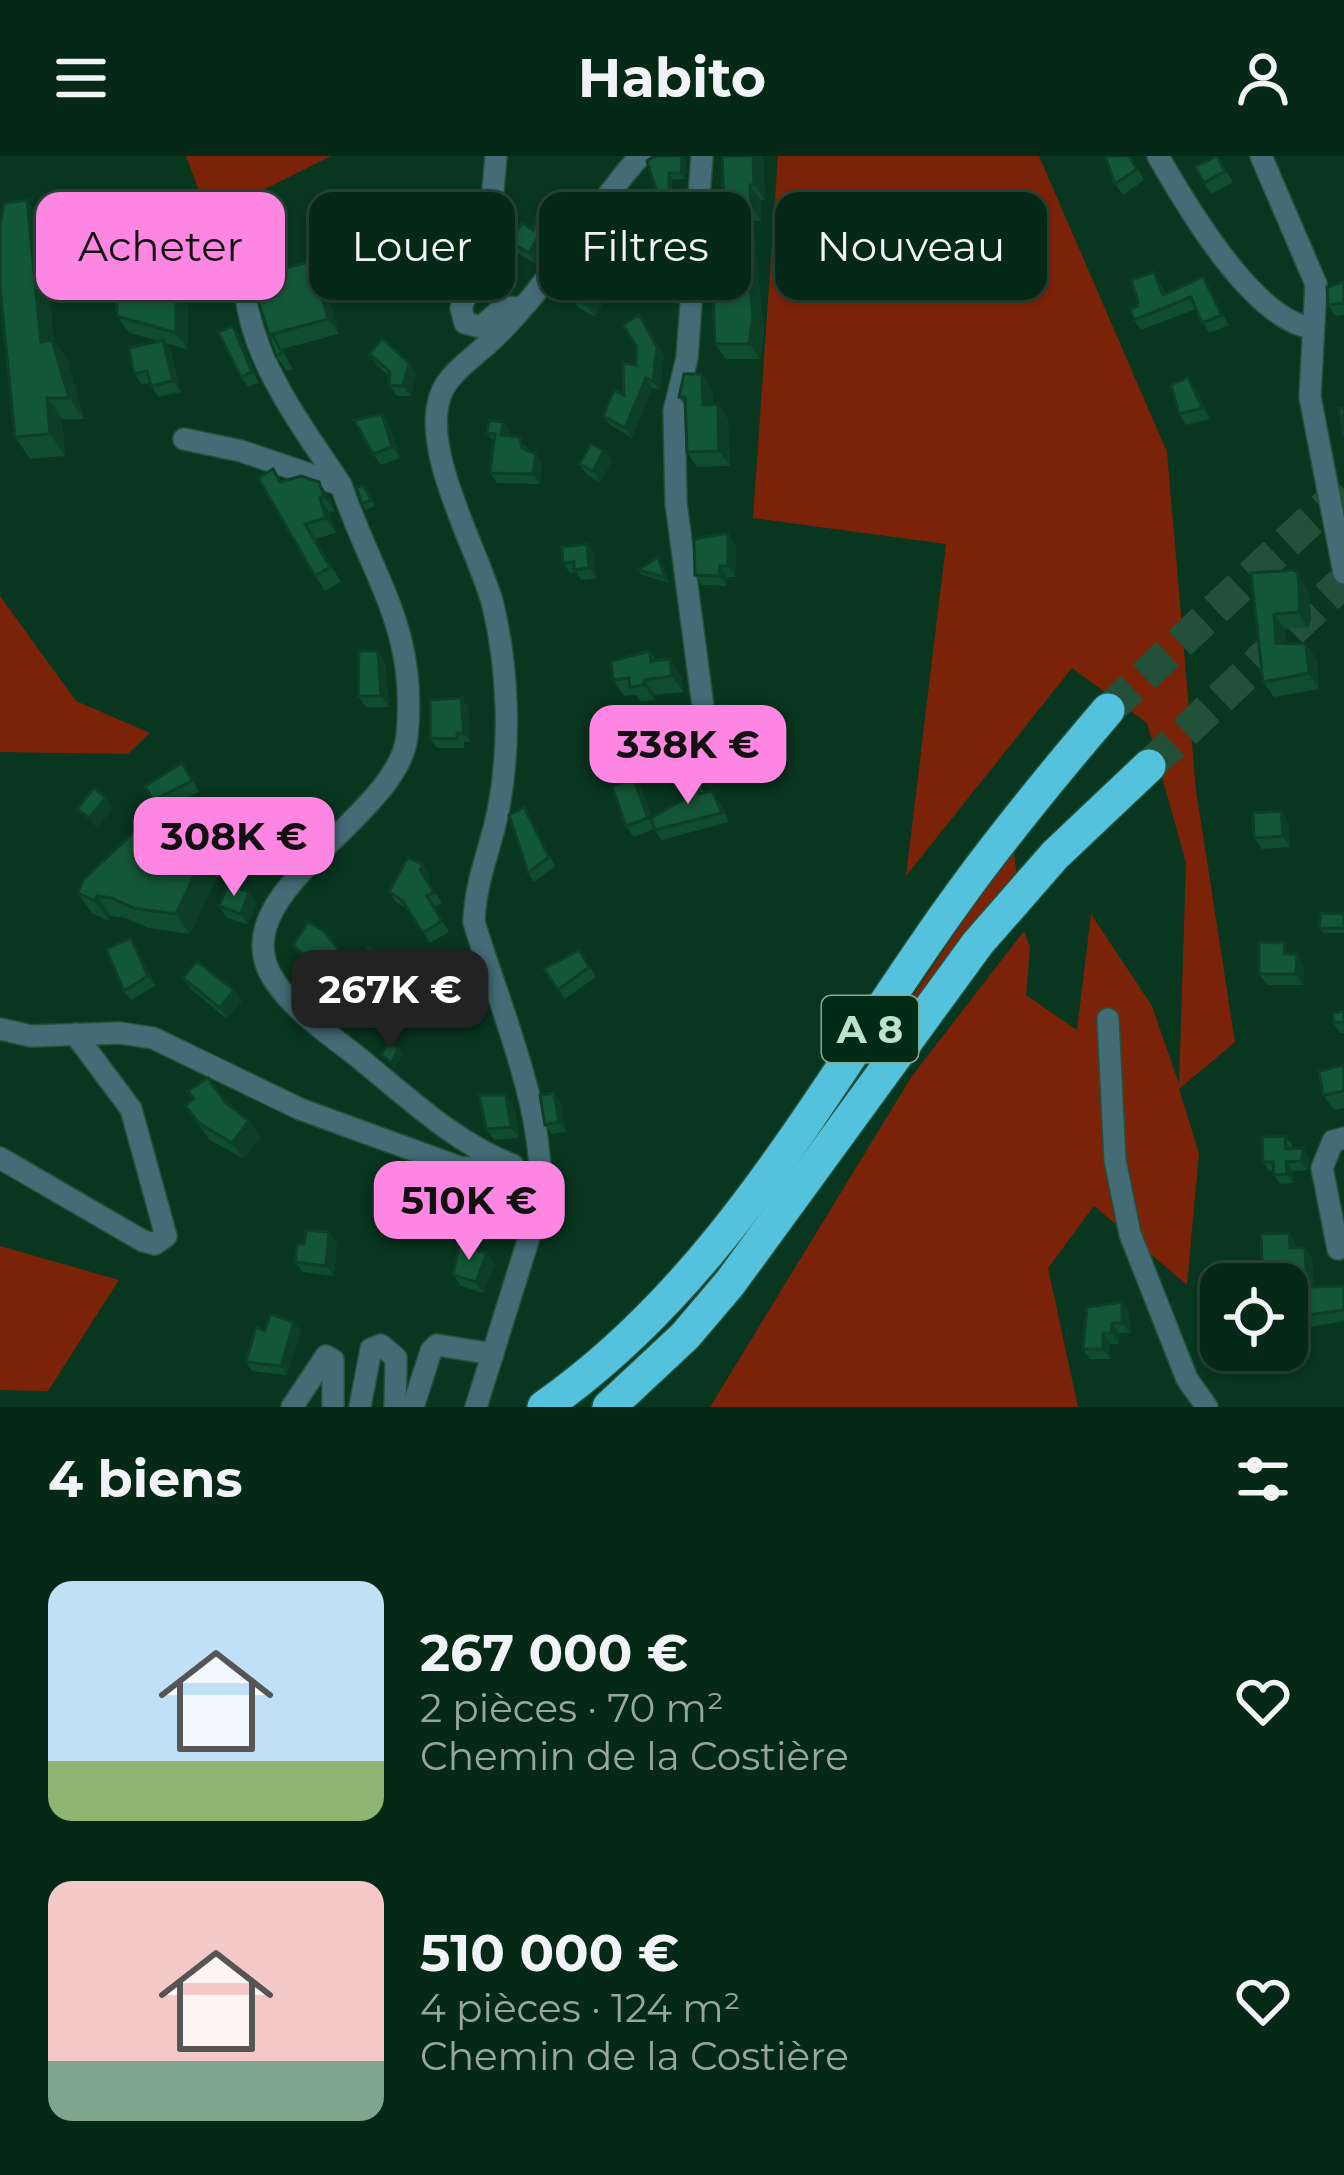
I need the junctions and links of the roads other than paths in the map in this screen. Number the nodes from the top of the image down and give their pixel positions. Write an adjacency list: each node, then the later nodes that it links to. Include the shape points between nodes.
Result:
1 (496, 156): 7 (street, via 489,235 461,308 465,323 482,327 504,307)
2 (640, 156): 7 (street)
3 (702, 156): 13 (street, via 688,358 674,411)
4 (1158, 156): 8 (street, via 1192,214 1260,298)
5 (1261, 156): 8 (street, via 1316,284)
6 (245, 300): 10 (street, via 286,403)
7 (522, 308): 20 (street, via 452,378 436,416 453,504 502,652 499,808 474,922)
8 (1312, 328): 11 (street, via 1314,435)
9 (184, 439): 10 (street)
10 (341, 485): 21 (street, via 407,649 407,740 394,776 274,903 263,944 272,978 300,1011 404,1094)
11 (1344, 573)
12 (1108, 710): 30 (highway, A 8, via 1008,833 733,1226 656,1314)
13 (704, 760)
14 (1149, 766): 31 (highway, A 8, via 1010,907 730,1283)
15 (1108, 1019): 32 (street, via 1115,1160 1130,1234 1187,1379)
16 (0, 1029): 17 (street)
17 (75, 1034): 19 (street, via 130,1109 166,1236 143,1241); 21 (street, via 153,1038 300,1109 462,1168)
18 (1344, 1138): 22 (street, via 1333,1142 1322,1168)
19 (0, 1159)
20 (539, 1162): 21 (street); 23 (street, via 537,1212)
21 (513, 1165)
22 (1338, 1250)
23 (492, 1359): 28 (street, via 437,1345); 29 (street)
24 (292, 1407): 25 (street, via 326,1356 333,1360)
25 (333, 1407)
26 (359, 1407): 27 (street, via 371,1349 381,1345 396,1358)
27 (395, 1407)
28 (413, 1407)
29 (476, 1407)
30 (544, 1407)
31 (609, 1407)
32 (1207, 1407)

